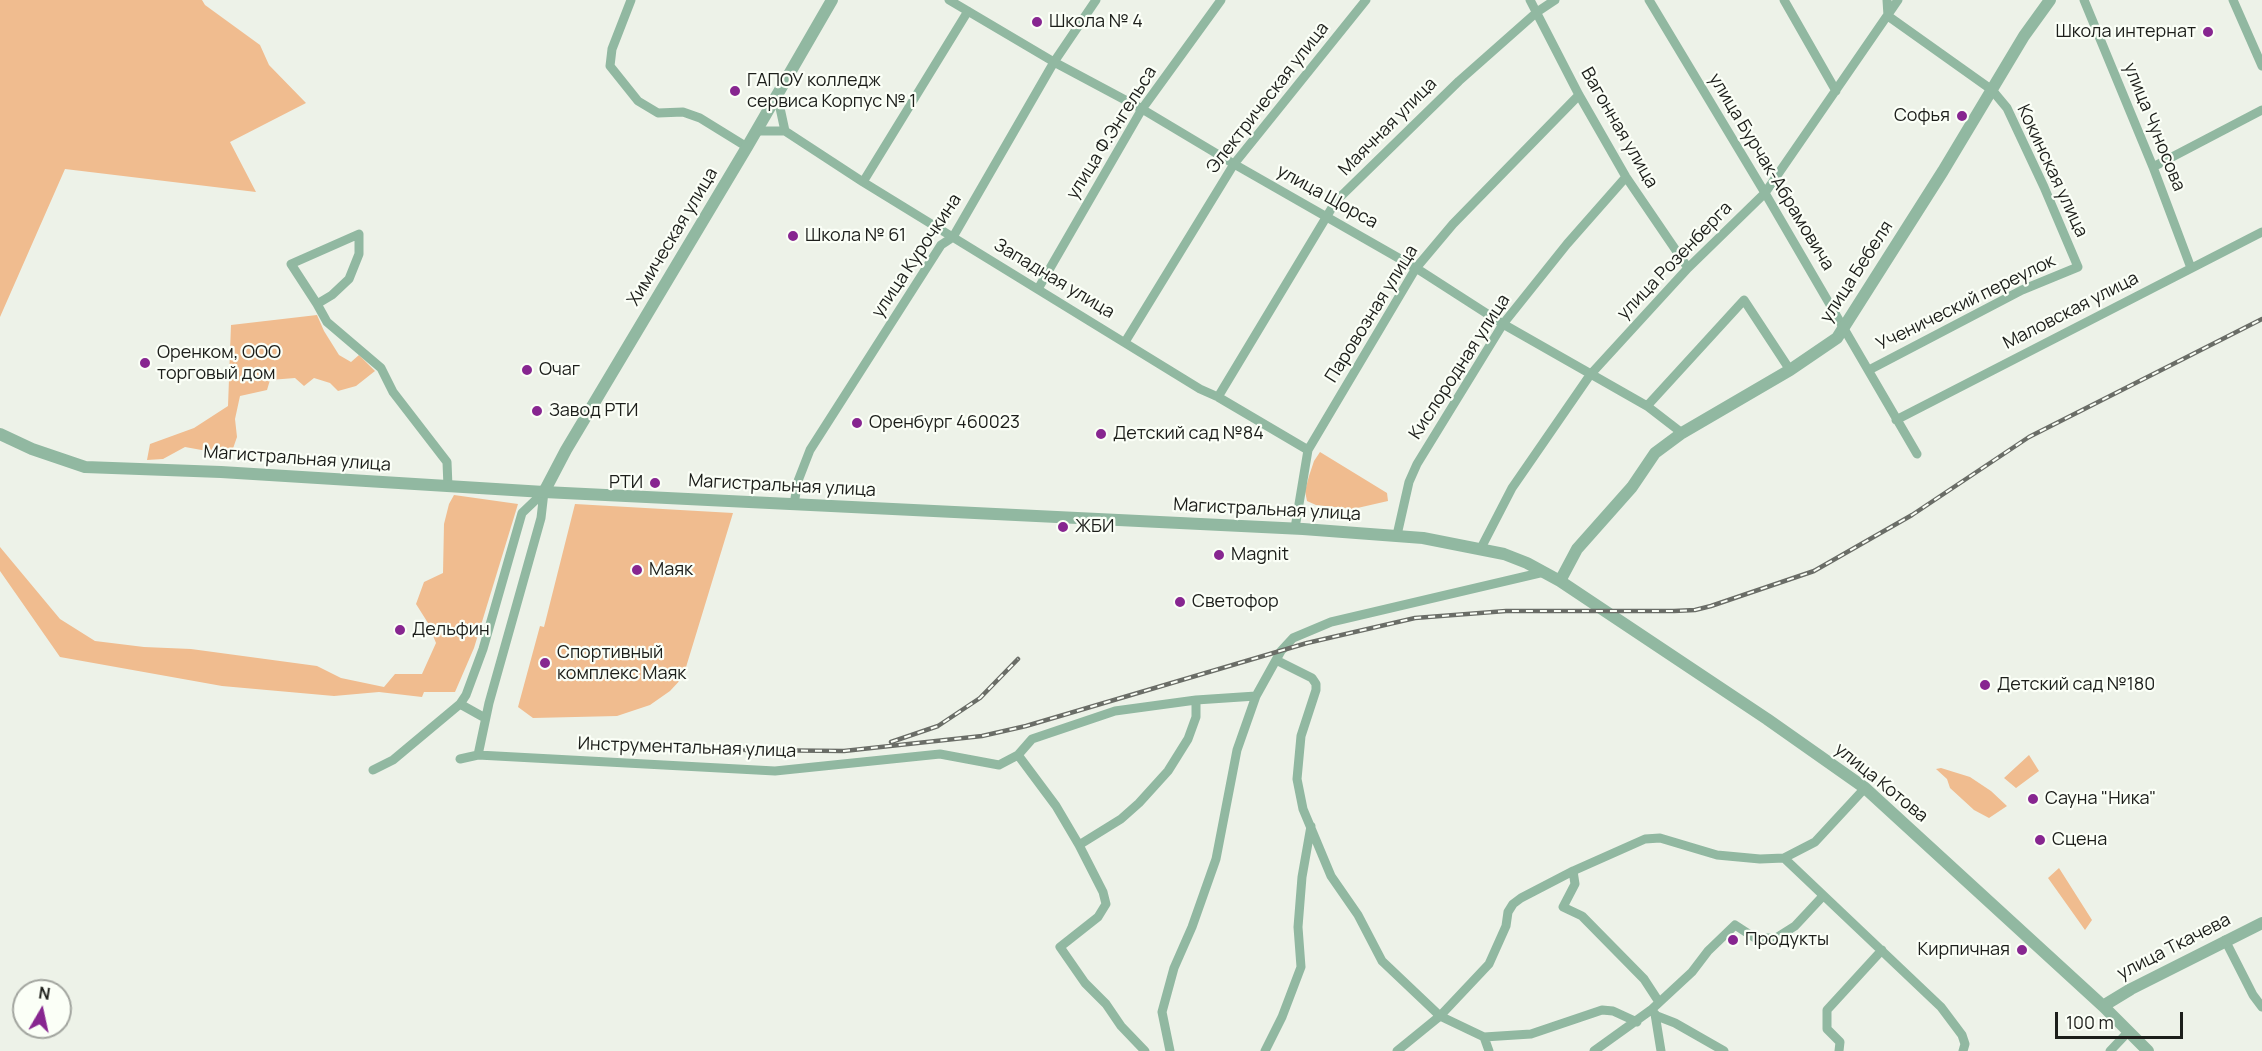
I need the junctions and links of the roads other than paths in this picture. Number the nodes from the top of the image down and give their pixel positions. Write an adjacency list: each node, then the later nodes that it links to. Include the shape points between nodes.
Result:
1 (631, 0): 29 (street, via 612,49 610,66 638,101 658,113 683,112 700,118)
2 (832, 0): 23 (street, Химическая улица)
3 (949, 0): 16 (street, улица Щорса)
4 (1096, 0): 20 (street, улица Курочкина)
5 (1221, 0): 25 (street, улица Ф.Энгельса)
6 (1366, 0): 30 (street, Электрическая улица)
7 (1530, 0): 17 (street, Вагонная улица)
8 (1556, 0): 17 (street, Маячная улица)
9 (1649, 0): 34 (street, улица Бурчак-Абрамовича)
10 (1784, 0): 22 (street)
11 (1887, 0): 18 (street)
12 (1898, 0): 18 (street, улица Розенберга)
13 (2050, 0): 21 (street, улица Бебеля)
14 (2084, 0): 31 (street, улица Чуносова)
15 (2233, 0): 19 (street)
16 (968, 11): 20 (street, улица Щорса); 33 (street)
17 (1537, 12): 24 (street, Вагонная улица); 35 (street, Маячная улица, via 1458,81 1336,201)
18 (1888, 16): 21 (street, Кокинская улица); 22 (street, улица Розенберга)
19 (2261, 59)
20 (1054, 62): 25 (street, улица Щорса); 37 (street, улица Курочкина)
21 (1992, 90): 38 (street, Кокинская улица, via 2019,132); 45 (street, улица Бебеля)
22 (1836, 91): 34 (street, улица Розенберга)
23 (777, 94): 27 (street, Химическая улица); 28 (street)
24 (1579, 95): 32 (street, Вагонная улица); 39 (street, Паровозная улица, via 1453,224)
25 (1142, 109): 30 (street, улица Щорса); 42 (street, улица Ф.Энгельса)
26 (2262, 110): 31 (street)
27 (756, 131): 28 (street); 29 (street, Химическая улица)
28 (785, 131): 33 (street, Западная улица)
29 (747, 147): 58 (street, Химическая улица)
30 (1234, 164): 35 (street, улица Щорса); 46 (street, Электрическая улица)
31 (2153, 168): 41 (street, улица Чуносова)
32 (1626, 177): 40 (street, Вагонная улица); 44 (street, Кислородная улица)
33 (863, 182): 37 (street, Западная улица)
34 (1765, 193): 40 (street, улица Розенберга); 45 (street, улица Бурчак-Абрамовича)
35 (1328, 216): 39 (street, улица Щорса); 50 (street, Маячная улица)
36 (2262, 232): 41 (street, Маловская улица)
37 (953, 237): 42 (street, Западная улица); 59 (street, улица Курочкина, via 941,245 810,450)
38 (2078, 267): 48 (street, Ученический переулок, via 2022,290)
39 (1416, 268): 44 (street, улица Щорса); 55 (street, Паровозная улица)
40 (1688, 268): 49 (street, улица Розенберга)
41 (2191, 268): 52 (street, Маловская улица)
42 (1038, 289): 46 (street, Западная улица)
43 (317, 304): 43 (street, via 291,264 359,234 359,254 349,279); 57 (street, via 327,322 381,368 393,392 447,462)
44 (1503, 324): 49 (street, улица Щорса); 61 (street, Кислородная улица, via 1417,464 1409,482)
45 (1844, 328): 47 (street, улица Бебеля, via 1825,348); 48 (street, улица Бурчак-Абрамовича)
46 (1125, 342): 50 (street, Западная улица)
47 (1790, 370): 51 (street, via 1744,300); 53 (street, улица Бебеля)
48 (1869, 370): 52 (street, улица Бурчак-Абрамовича)
49 (1590, 375): 51 (street, улица Щорса); 62 (street, улица Розенберга, via 1512,488)
50 (1218, 397): 55 (street, Западная улица)
51 (1647, 406): 53 (street, улица Щорса)
52 (1896, 420): 56 (street, улица Бурчак-Абрамовича)
53 (1682, 433): 64 (street, улица Бебеля, via 1655,453 1632,487 1577,549)
54 (0, 434): 57 (street, Магистральная улица, via 85,467)
55 (1308, 450): 60 (street, Паровозная улица)
56 (1917, 454)
57 (448, 487): 58 (street, Магистральная улица)
58 (544, 492): 59 (street, Магистральная улица); 68 (street, Химическая улица, via 522,513 483,649); 69 (street, Химическая улица, via 541,518)
59 (794, 504): 60 (street, Магистральная улица)
60 (1295, 528): 61 (street, Магистральная улица)
61 (1398, 535): 62 (street, Магистральная улица)
62 (1481, 548): 63 (street, Магистральная улица)
63 (1544, 572): 64 (street, Магистральная улица); 65 (street, via 1331,622 1293,638)
64 (1560, 581): 74 (street, улица Котова)
65 (1276, 660): 66 (street); 75 (street, via 1312,678 1316,684 1300,736 1297,779)
66 (1256, 696): 67 (street, Инструментальная улица); 94 (street, via 1237,750 1216,859 1174,968 1162,1012)
67 (1196, 700): 71 (street, Инструментальная улица, via 1114,711 1032,739); 76 (street, via 1196,717 1188,739 1168,771 1121,819)
68 (460, 704): 69 (street); 73 (street, Химическая улица, via 393,760)
69 (485, 718): 70 (street, Химическая улица)
70 (478, 754): 71 (street, Инструментальная улица, via 775,771 940,754 999,765); 72 (street, Инструментальная улица)
71 (1018, 755): 76 (street)
72 (460, 759)
73 (373, 770)
74 (1865, 788): 77 (street, via 1815,842); 84 (street, улица Котова)
75 (1311, 826): 87 (street, via 1331,876 1358,915 1382,962); 95 (street, via 1298,927 1301,967)
76 (1079, 844): 93 (street, via 1106,904 1098,917 1060,947 1084,983)
77 (1784, 858): 78 (street, via 1718,855 1660,838 1645,839); 79 (street)
78 (1573, 871): 83 (street, via 1575,884 1563,907 1582,916 1644,979); 87 (street, via 1513,904 1489,964)
79 (1823, 896): 82 (street); 83 (street, via 1795,926 1776,938 1755,938 1735,925)
80 (2260, 926): 81 (street, улица Ткачева)
81 (2225, 940): 84 (street, улица Ткачева); 85 (street)
82 (1882, 950): 92 (street, via 1941,1007 1962,1035); 100 (street, via 1827,1010 1827,1029 1840,1042)
83 (1659, 1002): 86 (street)
84 (2103, 1006): 89 (street, улица Котова)
85 (2262, 1007)
86 (1654, 1013): 88 (street); 98 (street); 99 (street)
87 (1440, 1016): 90 (street); 96 (street)
88 (1637, 1022): 90 (street, via 1602,1010 1531,1034); 91 (street)
89 (2129, 1031): 101 (street); 102 (street, улица Котова)
90 (1484, 1036): 97 (street)
91 (1598, 1049)
92 (1966, 1049)
93 (1145, 1051)
94 (1170, 1051)
95 (1265, 1051)
96 (1397, 1051)
97 (1489, 1051)
98 (1661, 1051)
99 (1724, 1051)
100 (1839, 1051)
101 (2110, 1051)
102 (2148, 1051)

